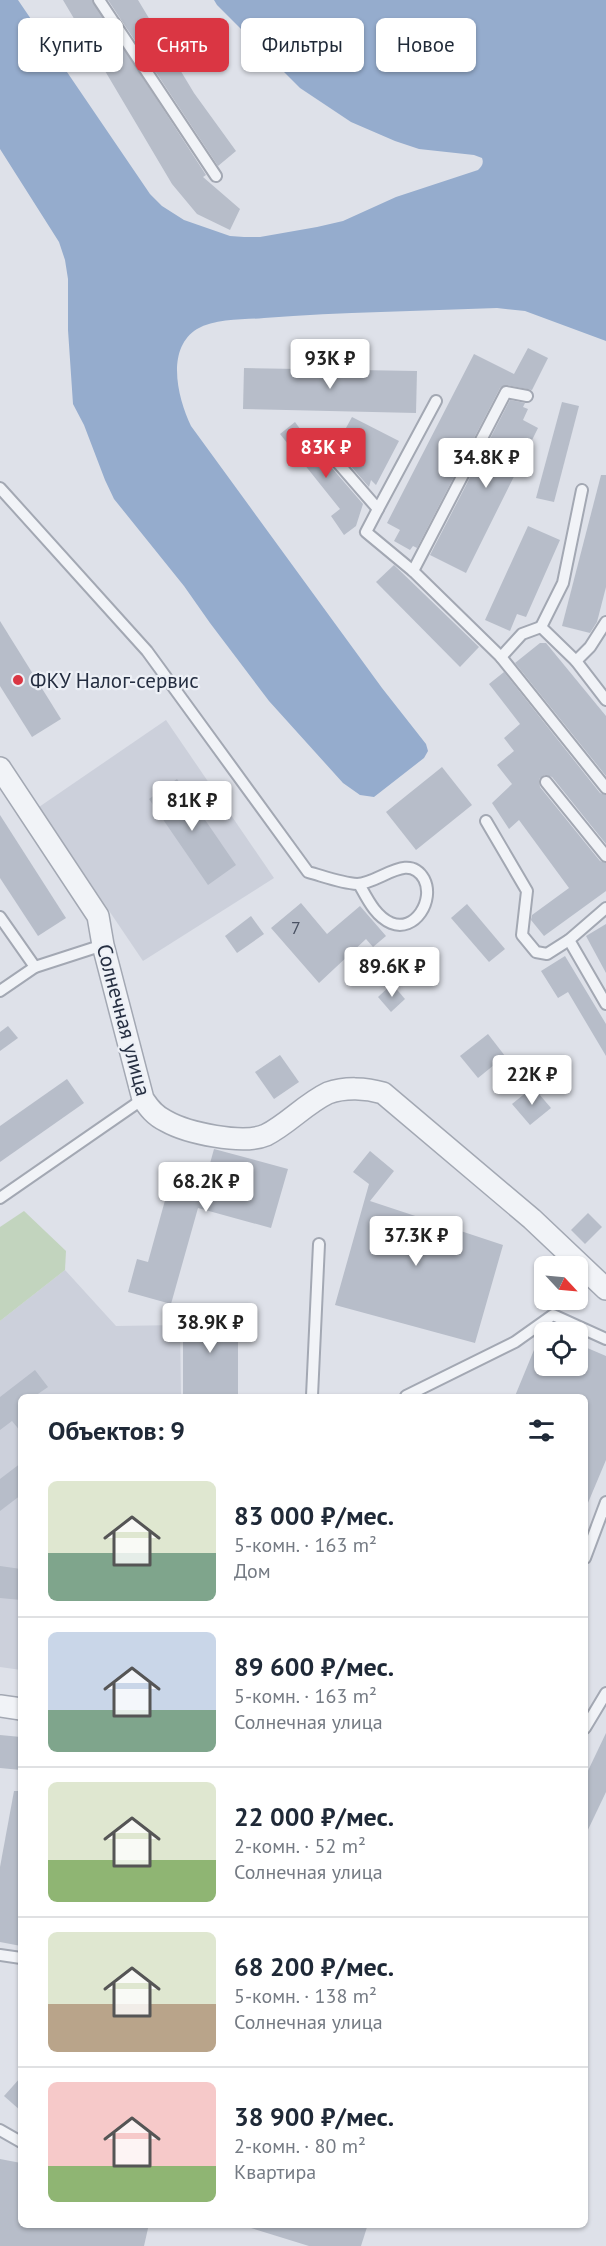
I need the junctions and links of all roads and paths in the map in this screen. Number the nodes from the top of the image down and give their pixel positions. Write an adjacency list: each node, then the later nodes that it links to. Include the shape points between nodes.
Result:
1 (99, 0): 2 (lane)
2 (216, 176)
3 (527, 396): 9 (lane, via 506,392)
4 (436, 400): 8 (lane)
5 (318, 440): 8 (lane)
6 (0, 488): 20 (lane, via 147,651 308,872)
7 (582, 490): 11 (lane, via 563,583)
8 (378, 509): 9 (lane, via 366,532)
9 (413, 571): 12 (lane)
10 (606, 622): 13 (lane)
11 (541, 627): 12 (lane, via 522,634); 13 (lane)
12 (501, 657): 17 (lane)
13 (576, 661): 14 (lane)
14 (606, 699)
15 (0, 768): 24 (street, Солнечная улица, via 98,916)
16 (546, 782): 19 (lane)
17 (606, 788)
18 (486, 820): 23 (lane, via 527,891 522,934 536,952 547,954)
19 (606, 856)
20 (359, 884): 20 (lane, via 377,913 390,923 411,922 424,910 428,893 414,869 404,867)
21 (606, 908): 23 (lane)
22 (0, 918): 25 (lane)
23 (569, 940): 27 (lane)
24 (103, 945): 25 (lane); 28 (street, Солнечная улица)
25 (35, 967): 26 (lane)
26 (0, 991)
27 (606, 1004)
28 (143, 1098): 29 (lane); 31 (street, Солнечная улица, via 152,1112 177,1126 215,1136 252,1139 276,1128 328,1093 383,1093 532,1219)
29 (0, 1198)
30 (319, 1244): 33 (lane)
31 (606, 1289)
32 (606, 1339): 34 (lane, via 554,1315 515,1342)
33 (312, 1394)
34 (410, 1394)
35 (606, 1502): 36 (lane)
36 (588, 1550)
37 (606, 1693): 40 (lane)
38 (0, 1706): 39 (street)
39 (18, 1708)
40 (588, 1723)
41 (0, 1955): 42 (lane)
42 (18, 1958)
43 (0, 2130): 44 (lane)
44 (18, 2140)

